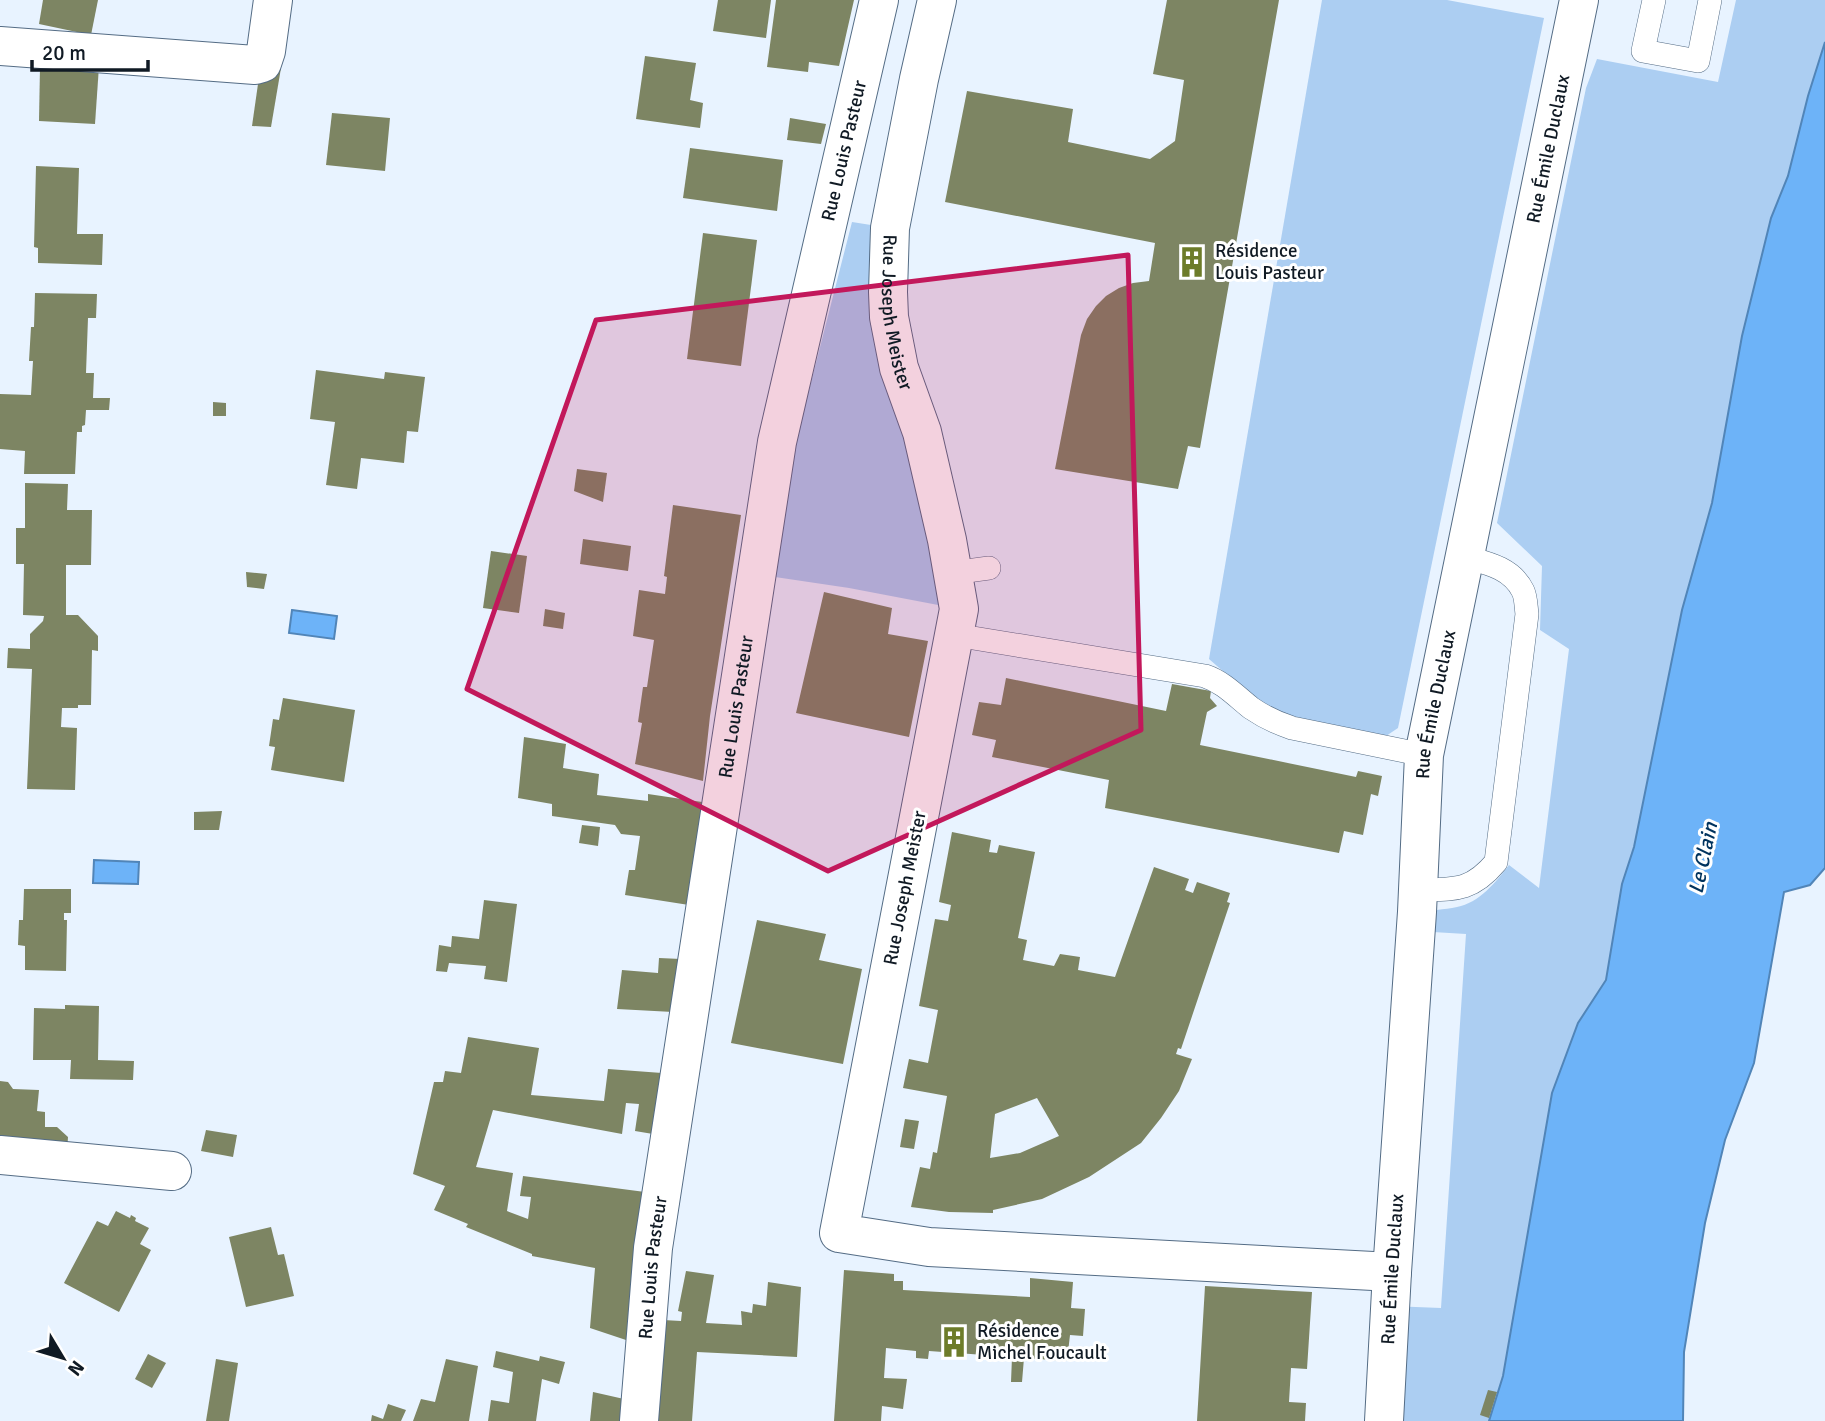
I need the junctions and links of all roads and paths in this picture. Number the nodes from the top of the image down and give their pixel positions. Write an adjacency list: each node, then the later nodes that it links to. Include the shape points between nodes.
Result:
1 (273, 0): 7 (street, via 266,51 262,63 255,65)
2 (879, 0): 15 (street, Rue Louis Pasteur, via 776,442 653,1248)
3 (937, 0): 9 (street, Rue Joseph Meister, via 890,229 888,292 900,368 922,432 947,540 971,570)
4 (1579, 0): 8 (street, Rue Émile Duclaux)
5 (1654, 0): 6 (lane, via 1643,51 1698,61)
6 (1710, 0)
7 (0, 46)
8 (1465, 557): 10 (street, Rue Émile Duclaux); 11 (lane, via 1497,566 1513,577 1524,592 1527,614 1496,862 1471,885)
9 (955, 635): 10 (lane, via 1214,679 1278,723); 14 (street, Rue Joseph Meister, via 839,1233 929,1247)
10 (1424, 755): 11 (street, Rue Émile Duclaux)
11 (1418, 891): 14 (street, Rue Émile Duclaux)
12 (0, 1155): 13 (street)
13 (172, 1171)
14 (1392, 1272): 16 (street, Rue Émile Duclaux)
15 (639, 1421)
16 (1384, 1421)

